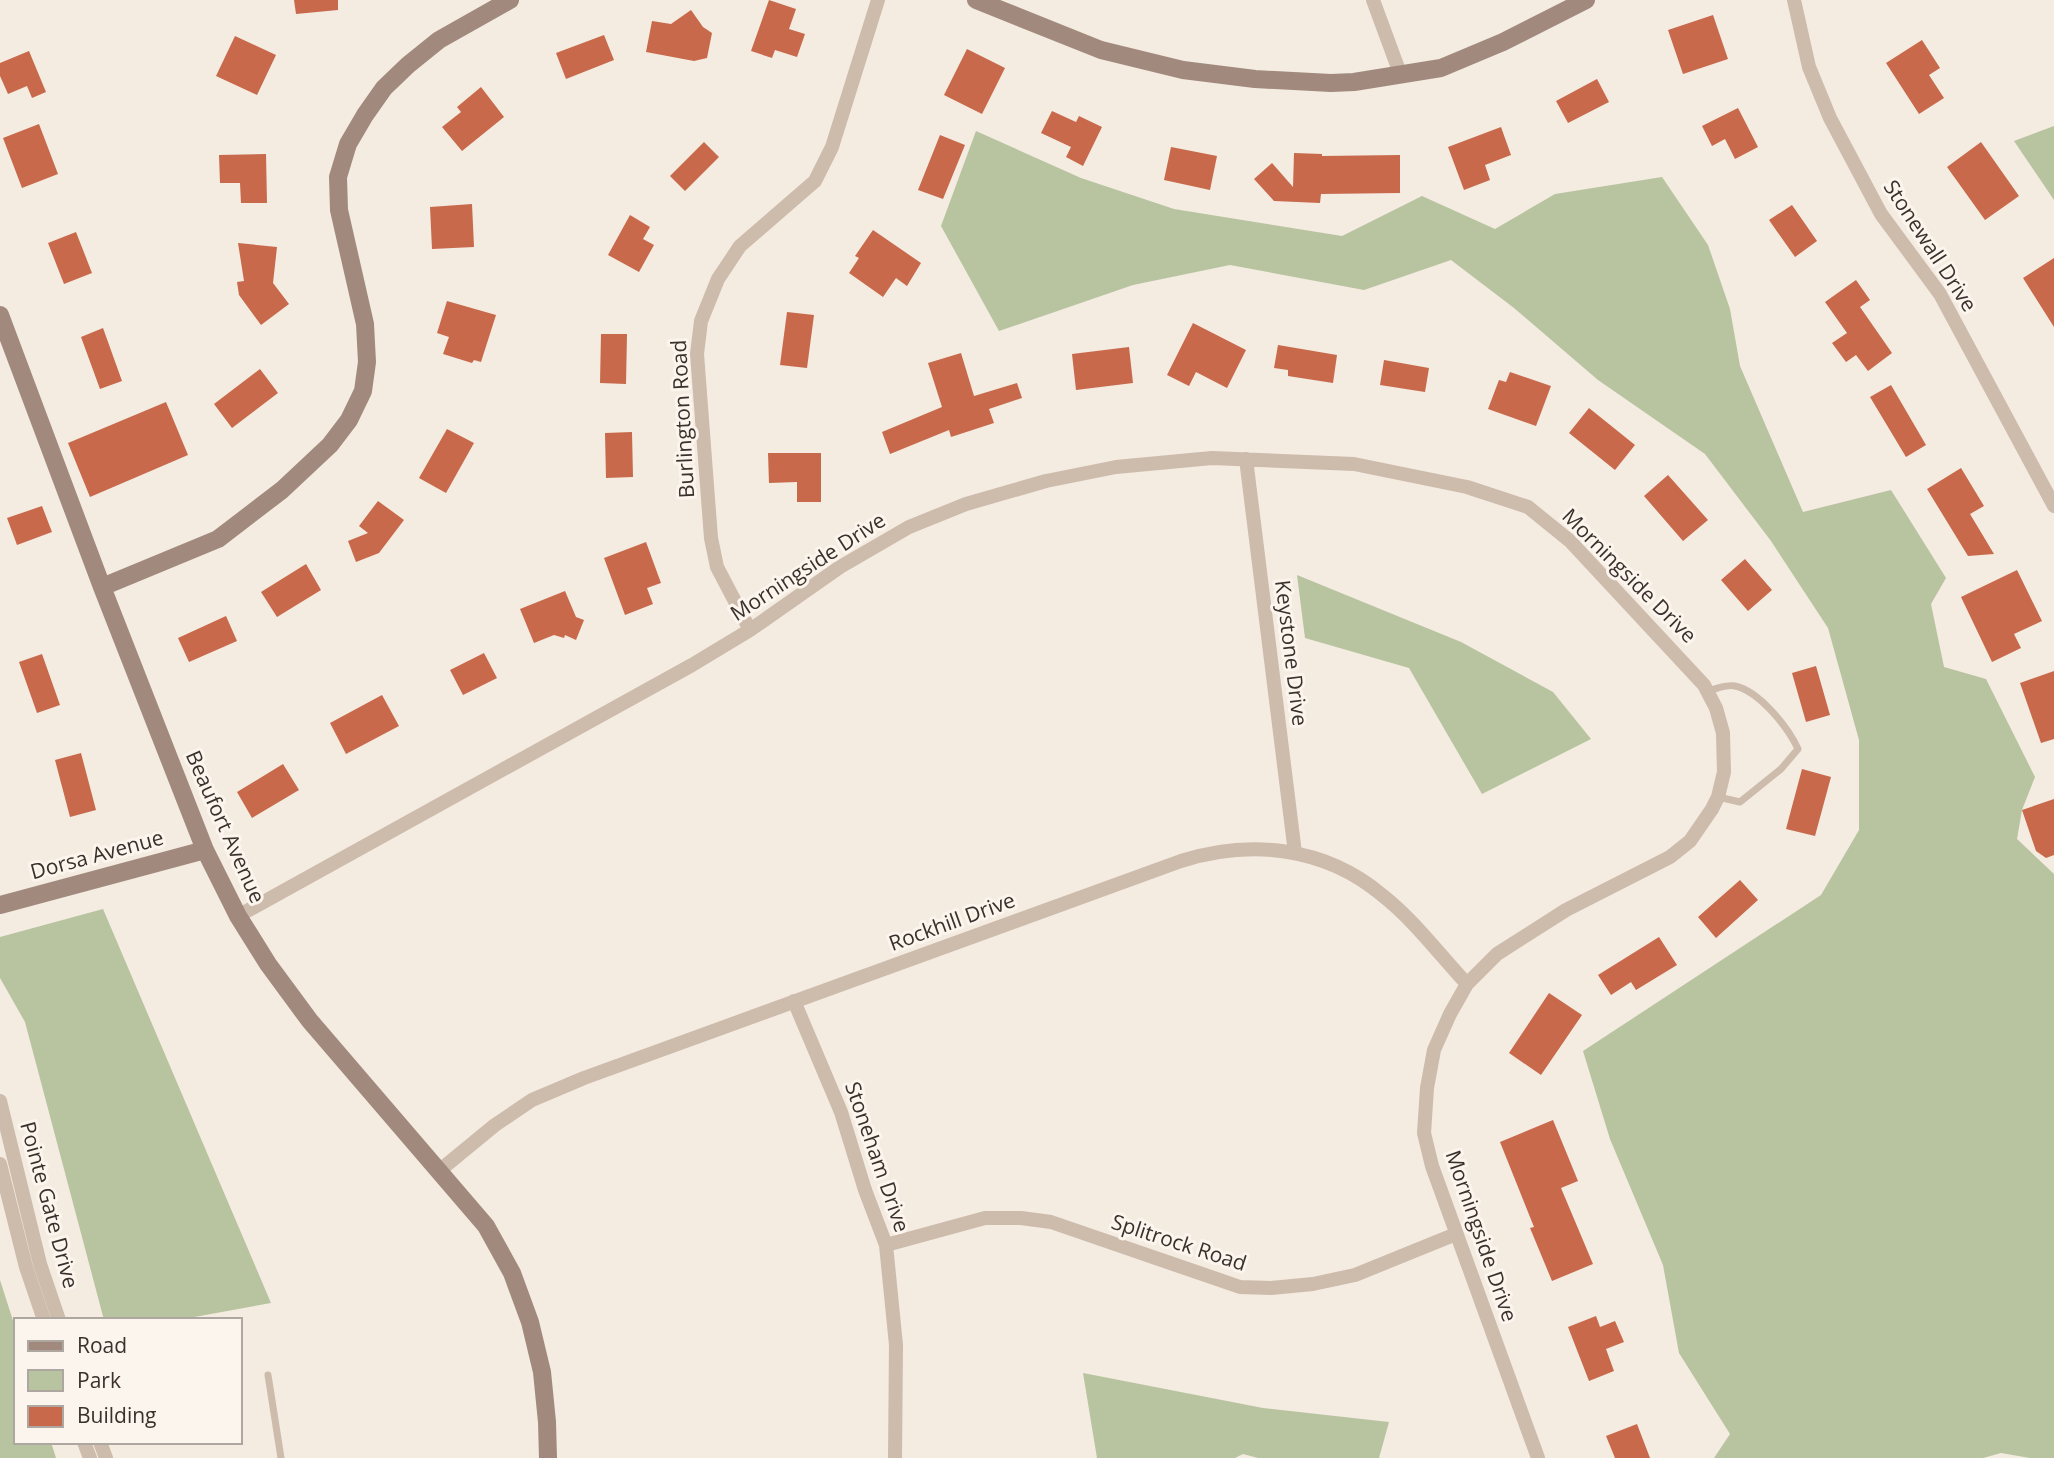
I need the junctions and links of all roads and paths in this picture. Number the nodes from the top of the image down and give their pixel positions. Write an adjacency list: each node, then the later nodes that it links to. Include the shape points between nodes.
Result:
1 (510, 0): 11 (street, via 439,40 408,65 384,88 348,144 338,177 339,210 365,324 367,362 363,391 349,420 330,445 282,490 218,539)
2 (878, 0): 12 (street, Burlington Road, via 832,146 815,181 740,246 718,279 701,321 697,354 711,538 717,568)
3 (976, 0): 7 (street, via 1101,50 1183,70 1331,83)
4 (1373, 0): 7 (street)
5 (1586, 0): 7 (street, via 1441,68)
6 (1794, 0): 10 (street, Stonewall Drive, via 1810,66 1830,118 1881,214 1940,294)
7 (1401, 76)
8 (0, 315): 11 (street, Beaufort Avenue)
9 (1246, 459): 12 (street, Morningside Drive, via 1116,467 966,504 909,527 840,567); 13 (street, Morningside Drive, via 1354,464 1467,487 1528,507 1570,541); 16 (street, Keystone Drive)
10 (2054, 506)
11 (102, 587): 15 (street, Beaufort Avenue)
12 (750, 630): 18 (street, Morningside Drive)
13 (1707, 691): 14 (street, Morningside Drive, via 1725,746); 14 (lane, via 1732,685 1753,693 1798,748 1781,769 1740,802)
14 (1717, 797): 19 (street, Morningside Drive, via 1699,831 1670,857 1566,910 1497,954)
15 (205, 850): 17 (street, Dorsa Avenue); 18 (street, Beaufort Avenue)
16 (1295, 853): 19 (street, Rockhill Drive, via 1347,871 1382,895); 20 (street, Rockhill Drive, via 1244,848 1202,854)
17 (0, 905)
18 (238, 916): 23 (street, Beaufort Avenue, via 310,1021)
19 (1467, 984): 24 (street, Morningside Drive, via 1434,1050 1424,1133)
20 (794, 1002): 23 (street, Rockhill Drive, via 532,1100); 25 (street, Stoneham Drive, via 841,1112)
21 (0, 1101): 27 (street, Pointe Gate Drive, via 40,1264)
22 (0, 1164): 26 (street, Pointe Gate Drive)
23 (439, 1171): 30 (street, Beaufort Avenue, via 486,1226 530,1322 542,1372)
24 (1456, 1234): 25 (street, Splitrock Road, via 1355,1275 1271,1288 1240,1287 1051,1222 1021,1218 985,1218); 32 (street, Morningside Drive)
25 (886, 1245): 31 (street, Stoneham Drive, via 896,1345)
26 (43, 1318)
27 (58, 1318)
28 (268, 1375): 29 (lane)
29 (281, 1458)
30 (548, 1458)
31 (895, 1458)
32 (1538, 1458)

